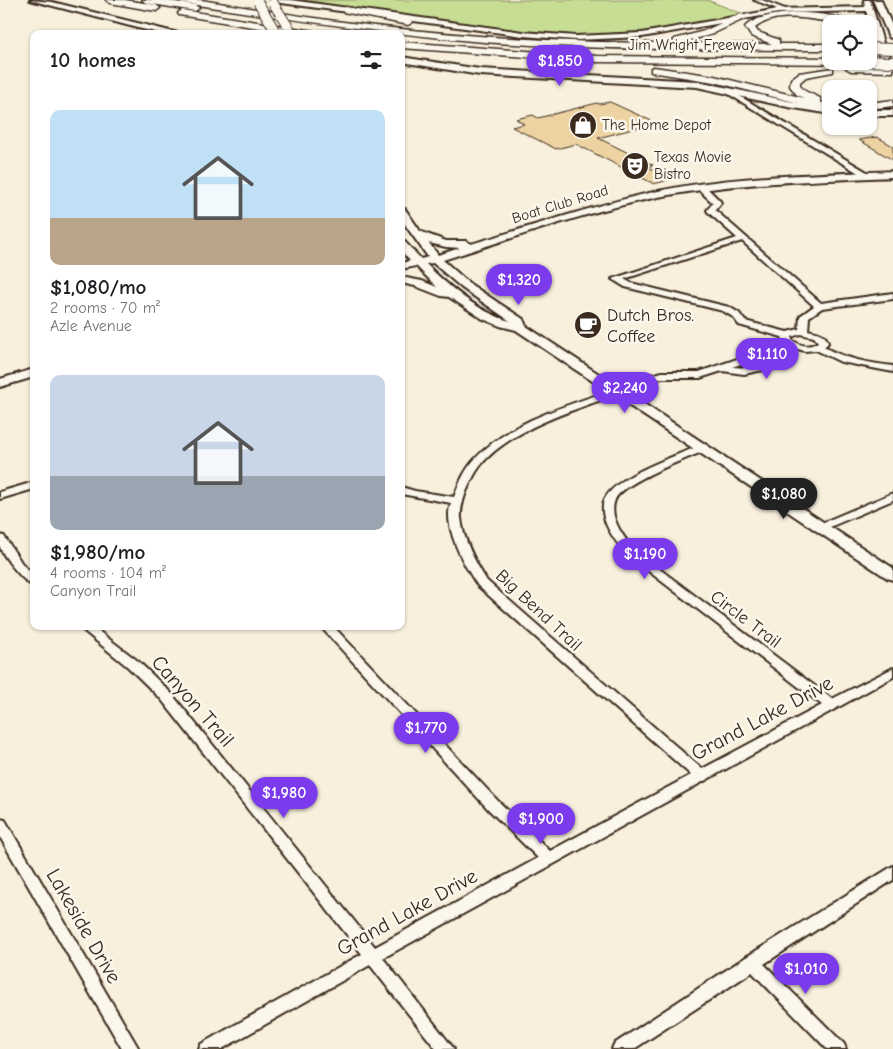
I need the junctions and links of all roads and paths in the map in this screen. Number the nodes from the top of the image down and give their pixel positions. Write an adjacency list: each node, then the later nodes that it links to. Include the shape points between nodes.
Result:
1 (34, 0): 20 (main road)
2 (110, 0): 21 (highway, via 169,16); 23 (highway)
3 (146, 0): 25 (highway)
4 (184, 0): 26 (highway, via 339,24)
5 (290, 0): 12 (main road)
6 (756, 0): 17 (street)
7 (862, 0): 14 (main road, via 853,5)
8 (866, 0): 15 (main road)
9 (877, 0): 13 (main road); 28 (main road)
10 (257, 1): 22 (main road, bridge)
11 (273, 1): 12 (main road); 24 (main road, bridge)
12 (306, 4): 16 (main road)
13 (889, 5)
14 (832, 8): 15 (main road); 17 (main road)
15 (869, 9): 39 (main road)
16 (346, 10): 18 (main road, via 576,38 642,35); 30 (highway)
17 (787, 10): 18 (main road)
18 (741, 17): 32 (highway, via 688,39 660,44)
19 (822, 17): 33 (highway, via 767,18 750,27 754,34 771,41)
20 (158, 30)
21 (244, 30)
22 (275, 30)
23 (290, 30)
24 (291, 30)
25 (340, 30)
26 (401, 30)
27 (405, 30): 30 (highway)
28 (893, 37)
29 (405, 38): 40 (highway, Jim Wright Freeway, via 597,52)
30 (504, 40): 32 (highway)
31 (405, 45): 48 (highway, Jim Wright Freeway, via 607,60)
32 (609, 46): 34 (highway)
33 (822, 46)
34 (822, 47)
35 (877, 47): 39 (highway)
36 (877, 48): 37 (highway, bridge)
37 (893, 48)
38 (405, 52): 46 (highway)
39 (882, 52): 52 (highway)
40 (822, 54)
41 (877, 54): 42 (highway)
42 (893, 55)
43 (405, 58): 46 (highway)
44 (405, 59): 54 (main road, via 480,72 663,81)
45 (893, 62): 47 (highway, Jim Wright Freeway, bridge)
46 (547, 63): 51 (highway)
47 (877, 64)
48 (822, 65)
49 (822, 66): 51 (highway)
50 (877, 67): 52 (highway)
51 (638, 68): 58 (highway, via 714,79)
52 (893, 68)
53 (828, 70): 55 (highway, via 795,80 800,92)
54 (724, 88): 59 (main road); 63 (street)
55 (822, 101)
56 (893, 103): 57 (highway)
57 (877, 105)
58 (822, 108)
59 (822, 109)
60 (877, 113): 61 (main road)
61 (893, 113)
62 (893, 174): 63 (main road, Boat Club Road)
63 (868, 175): 64 (main road, Boat Club Road, via 760,180)
64 (701, 187): 67 (street, via 717,203 711,210); 68 (main road, Boat Club Road, via 619,204)
65 (405, 217): 66 (main road)
66 (414, 231): 68 (main road, via 445,244); 70 (main road)
67 (742, 239): 77 (street); 81 (street, via 616,278 628,285 726,309 742,323)
68 (495, 241): 70 (main road, Boat Club Road); 74 (main road, via 462,261)
69 (405, 249): 71 (main road)
70 (435, 259): 71 (main road, Boat Club Road); 74 (main road)
71 (418, 264): 72 (main road, Boat Club Road); 73 (main road, Boat Club Road); 78 (main road)
72 (405, 266)
73 (405, 271)
74 (458, 279): 79 (main road, via 519,322)
75 (405, 281): 78 (main road, via 440,291)
76 (893, 296): 77 (street)
77 (819, 306): 80 (street, via 805,316)
78 (479, 311): 79 (main road, via 508,326)
79 (520, 327): 88 (main road)
80 (803, 331): 81 (street, Big Bend Trail, via 795,332); 82 (street, via 821,337 822,343)
81 (789, 340): 82 (street, via 806,348); 88 (street, Big Bend Trail, via 753,362 727,369 706,380 668,377)
82 (817, 347): 83 (street, via 845,361)
83 (893, 369)
84 (30, 374): 86 (main road)
85 (30, 382): 87 (main road)
86 (0, 383)
87 (0, 391)
88 (617, 392): 89 (main road); 94 (street, Big Bend Trail, via 528,425 498,442 469,474)
89 (703, 448): 95 (main road); 102 (street, Circle Trail, via 616,489 608,509 618,537 629,551)
90 (30, 485): 92 (street)
91 (405, 491): 94 (street)
92 (0, 496)
93 (893, 496): 95 (street)
94 (458, 501): 103 (street, Big Bend Trail, via 455,508 459,534 468,561 482,583)
95 (822, 526): 97 (main road)
96 (0, 538): 98 (street, via 18,567)
97 (893, 575)
98 (30, 578)
99 (89, 630): 107 (street, Canyon Trail, via 133,664 166,696)
100 (330, 630): 105 (street, via 493,805)
101 (893, 672): 102 (street, Grand Lake Drive)
102 (831, 705): 103 (street, Grand Lake Drive)
103 (700, 775): 105 (street, Grand Lake Drive)
104 (0, 824): 109 (street, Lakeside Drive)
105 (548, 859): 107 (street, Grand Lake Drive)
106 (893, 872): 108 (street)
107 (373, 955): 110 (street, Grand Lake Drive); 111 (street, Canyon Trail)
108 (752, 962): 112 (street); 113 (street)
109 (131, 1049)
110 (206, 1049)
111 (446, 1049)
112 (620, 1049)
113 (838, 1049)

